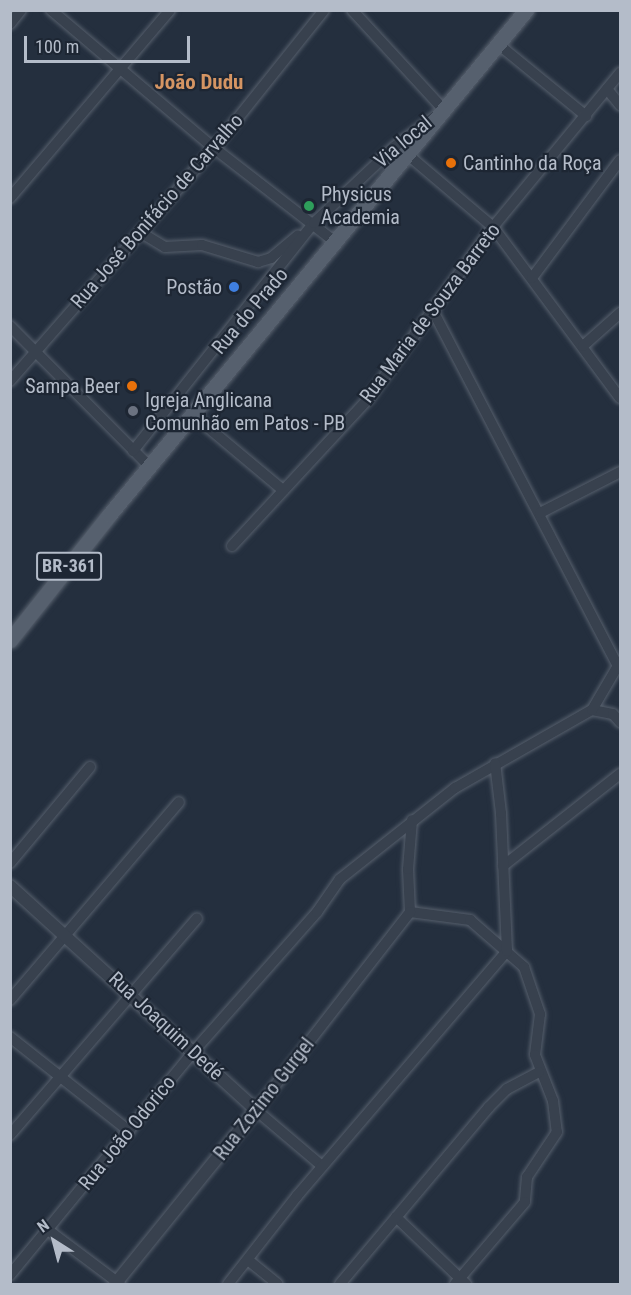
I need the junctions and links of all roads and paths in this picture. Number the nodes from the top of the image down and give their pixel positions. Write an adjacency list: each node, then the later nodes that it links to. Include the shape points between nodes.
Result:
1 (21, 10): 7 (street)
2 (51, 10): 9 (street)
3 (170, 10): 9 (street)
4 (324, 10): 15 (street, Rua José Bonifácio de Carvalho)
5 (352, 10): 13 (street)
6 (526, 10): 8 (main road, Rua do Prado / BR-361)
7 (10, 24)
8 (498, 44): 13 (main road, Rua do Prado / BR-361); 14 (street)
9 (121, 70): 15 (street); 18 (street)
10 (621, 73): 11 (street, Rua Maria de Souza Barreto)
11 (607, 89): 12 (street); 14 (street, Rua Maria de Souza Barreto)
12 (621, 105)
13 (444, 110): 16 (main road, Rua do Prado / BR-361); 19 (street, Via local, via 394,147)
14 (586, 116): 20 (street, Rua Maria de Souza Barreto)
15 (214, 148): 19 (street); 21 (street, Rua José Bonifácio de Carvalho)
16 (407, 154): 20 (street); 22 (main road, Rua do Prado / BR-361)
17 (621, 160): 23 (street)
18 (10, 198)
19 (314, 223): 21 (street, via 272,258 258,262 202,245 165,247); 22 (street); 32 (street, Via local)
20 (493, 227): 23 (street); 24 (street, Rua Maria de Souza Barreto)
21 (140, 232): 28 (street, Rua José Bonifácio de Carvalho)
22 (334, 242): 31 (main road, Rua do Prado / BR-361)
23 (532, 278): 27 (street)
24 (432, 309): 35 (street, Rua Maria de Souza Barreto, via 369,398); 36 (street)
25 (621, 313): 27 (street)
26 (10, 326): 28 (street)
27 (583, 346): 30 (street)
28 (35, 351): 29 (street, Rua José Bonifácio de Carvalho); 32 (street)
29 (10, 381)
30 (621, 398)
31 (192, 414): 33 (main road, Rua do Prado / BR-361); 35 (street)
32 (133, 451): 33 (street)
33 (149, 466): 38 (main road, Rua do Prado / BR-361)
34 (621, 472): 36 (street)
35 (283, 490): 37 (street, Rua Maria de Souza Barreto)
36 (540, 513): 39 (street)
37 (232, 546)
38 (10, 640)
39 (619, 665): 40 (street)
40 (592, 710): 41 (street, via 613,714); 42 (street, Rua João Odorico)
41 (621, 722)
42 (495, 763): 46 (street, Rua João Odorico); 48 (street)
43 (90, 767): 47 (street)
44 (621, 774): 48 (street)
45 (179, 802): 52 (street)
46 (412, 820): 50 (street); 57 (street, Rua João Odorico, via 340,879 317,912)
47 (10, 863)
48 (503, 866): 53 (street)
49 (10, 886): 52 (street, Rua Joaquim Dedé)
50 (410, 912): 53 (street, via 470,920); 60 (street, Rua Zozimo Gurgel)
51 (197, 918): 54 (street)
52 (66, 932): 54 (street, Rua Joaquim Dedé); 55 (street)
53 (507, 951): 58 (street, via 524,967 540,1014 535,1055); 63 (street)
54 (129, 993): 57 (street, Rua Joaquim Dedé); 59 (street)
55 (10, 1000)
56 (10, 1037): 59 (street)
57 (194, 1051): 60 (street, Rua Joaquim Dedé); 61 (street, Rua João Odorico)
58 (538, 1072): 64 (street, via 507,1089); 68 (street, via 553,1101 557,1132 526,1176 525,1202)
59 (59, 1077): 61 (street); 62 (street)
60 (256, 1110): 63 (street, Rua Joaquim Dedé); 69 (street, Rua Zozimo Gurgel)
61 (129, 1131): 65 (street, Rua João Odorico)
62 (10, 1135)
63 (322, 1167): 66 (street)
64 (396, 1217): 68 (street); 72 (street)
65 (48, 1230): 67 (street, Rua João Odorico); 69 (street)
66 (248, 1260): 70 (street); 71 (street)
67 (10, 1275)
68 (460, 1283)
69 (117, 1284)
70 (228, 1284)
71 (278, 1284)
72 (340, 1284)

